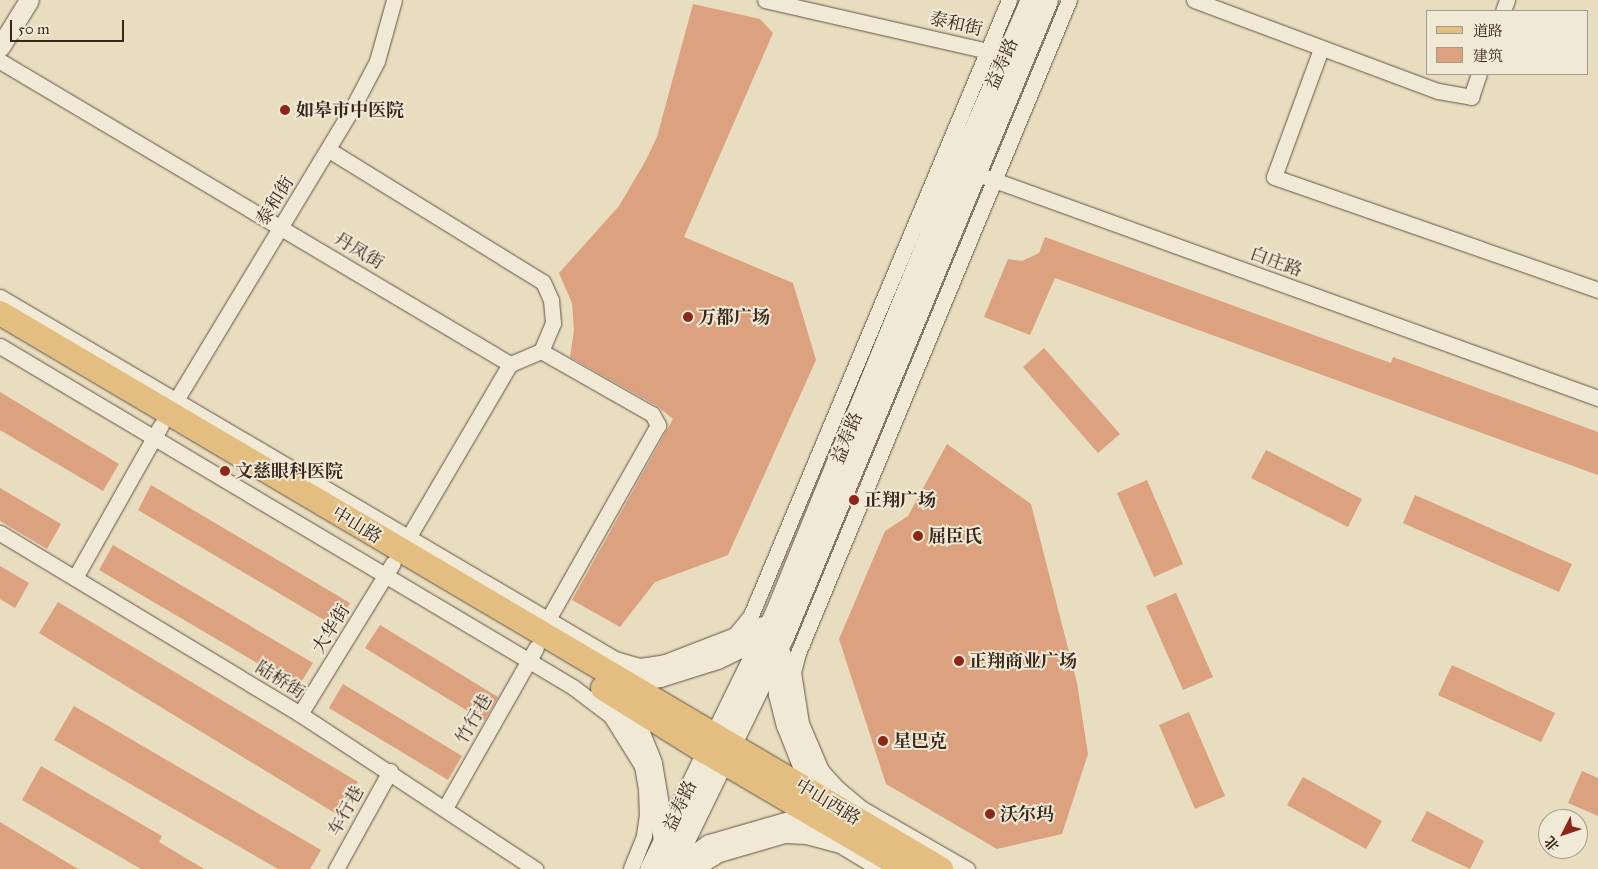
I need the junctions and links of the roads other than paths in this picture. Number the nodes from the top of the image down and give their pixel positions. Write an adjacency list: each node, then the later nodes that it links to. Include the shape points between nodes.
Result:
1 (29, 0): 9 (street)
2 (394, 0): 14 (street, 泰和街, via 376,61)
3 (765, 0): 11 (street, 泰和街)
4 (1009, 0): 11 (street)
5 (1030, 0): 11 (main road, 益寿路)
6 (1046, 0): 11 (main road, 益寿路)
7 (1069, 0): 15 (street)
8 (1194, 0): 10 (street)
9 (0, 47)
10 (1320, 49): 13 (street, via 1438,91 1471,97); 17 (street, via 1274,177)
11 (1005, 56): 15 (main road, 益寿路); 15 (street)
12 (0, 62): 16 (street, 丹凤街)
13 (1480, 75)
14 (329, 150): 16 (street, 泰和街); 22 (street, via 543,282 551,300 553,322)
15 (966, 169): 24 (street, 白庄路); 29 (main road, 益寿路); 30 (main road, 益寿路); 31 (street, via 750,615 735,635 665,662 640,666); 49 (street, via 793,672 801,723 822,770 838,789 861,808)
16 (281, 226): 23 (street, 丹凤街); 25 (street, 泰和街)
17 (1598, 290)
18 (0, 297): 25 (street)
19 (0, 313): 25 (main road, 中山路)
20 (0, 330): 25 (main road, 中山路)
21 (0, 346): 25 (street)
22 (541, 351): 23 (street); 31 (street, 竹行巷, via 652,414 658,425)
23 (510, 364): 27 (street)
24 (1598, 398)
25 (165, 419): 27 (main road, 中山路); 28 (street, 泰和街)
26 (0, 533): 28 (street, 陆桥街)
27 (397, 557): 31 (main road, 中山路); 33 (street, 大华街)
28 (76, 576): 33 (street, 陆桥街)
29 (775, 614): 32 (main road, via 746,644 717,658 660,676 635,680); 34 (main road, 益寿路)
30 (784, 634): 34 (main road, 益寿路); 37 (main road, via 777,667 779,694 787,725 806,773)
31 (538, 641): 32 (main road, 中山路); 36 (street, 竹行巷); 41 (street, via 611,716 642,766 647,814 644,836)
32 (603, 678): 34 (main road, 中山路); 38 (main road, via 639,734 651,763)
33 (300, 714): 35 (street, 陆桥街)
34 (719, 748): 37 (main road, 中山西路); 38 (main road, 益寿路); 43 (main road, 益寿路)
35 (390, 771): 36 (street, 陆桥街); 39 (street, 车行巷)
36 (445, 808): 40 (street, 陆桥街)
37 (833, 816): 44 (main road, via 792,821 709,846); 47 (main road, 中山西路); 48 (main road, 中山西路)
38 (664, 840): 42 (main road, 益寿路)
39 (336, 869)
40 (535, 869)
41 (631, 869)
42 (650, 869)
43 (670, 869)
44 (676, 869)
45 (695, 869): 46 (street, via 718,854 785,835 806,836 840,845)
46 (880, 869)
47 (906, 869)
48 (941, 869)
49 (967, 869)

